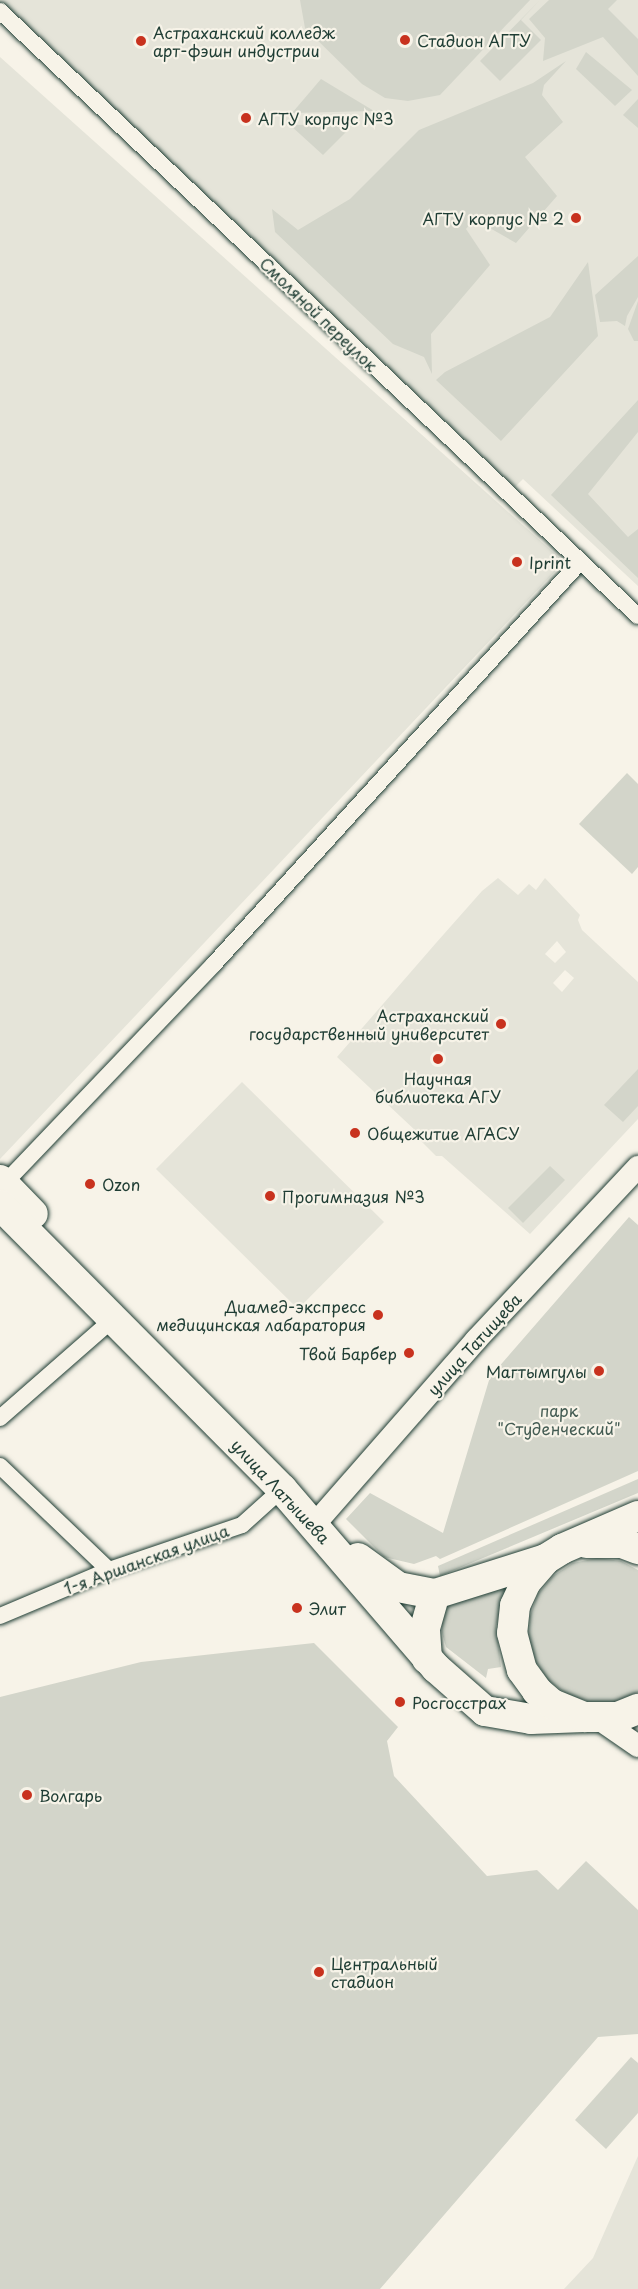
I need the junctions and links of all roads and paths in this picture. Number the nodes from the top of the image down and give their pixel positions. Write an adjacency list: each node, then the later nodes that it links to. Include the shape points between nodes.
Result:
1 (0, 11): 2 (street, Смоляной переулок)
2 (580, 562): 3 (street, Смоляной переулок); 5 (street, via 214,964)
3 (638, 616)
4 (638, 1167): 11 (main road, улица Татищева, via 476,1341)
5 (1, 1189): 6 (highway, улица Латышева); 11 (highway, улица Латышева, via 276,1466)
6 (113, 1318): 7 (street); 9 (highway, улица Латышева)
7 (0, 1419)
8 (0, 1466): 14 (street)
9 (282, 1489): 11 (highway, улица Латышева); 14 (street, 1-я Аршанская улица, via 242,1525)
10 (638, 1516): 13 (highway)
11 (317, 1522): 15 (highway, улица Латышева, via 398,1587); 17 (highway, улица Латышева)
12 (638, 1549): 13 (highway, via 622,1543 592,1541)
13 (554, 1554): 15 (highway, улица Латышева); 19 (highway, via 526,1582 515,1606 512,1633 522,1670 537,1691 552,1704)
14 (108, 1570): 16 (street, 1-я Аршанская улица)
15 (435, 1594): 17 (highway, via 425,1628)
16 (0, 1616)
17 (427, 1659): 19 (highway, улица Латышева, via 485,1711 531,1719)
18 (638, 1709): 19 (highway, улица Латышева, via 618,1717)
19 (590, 1717): 20 (main road)
20 (638, 1746)

